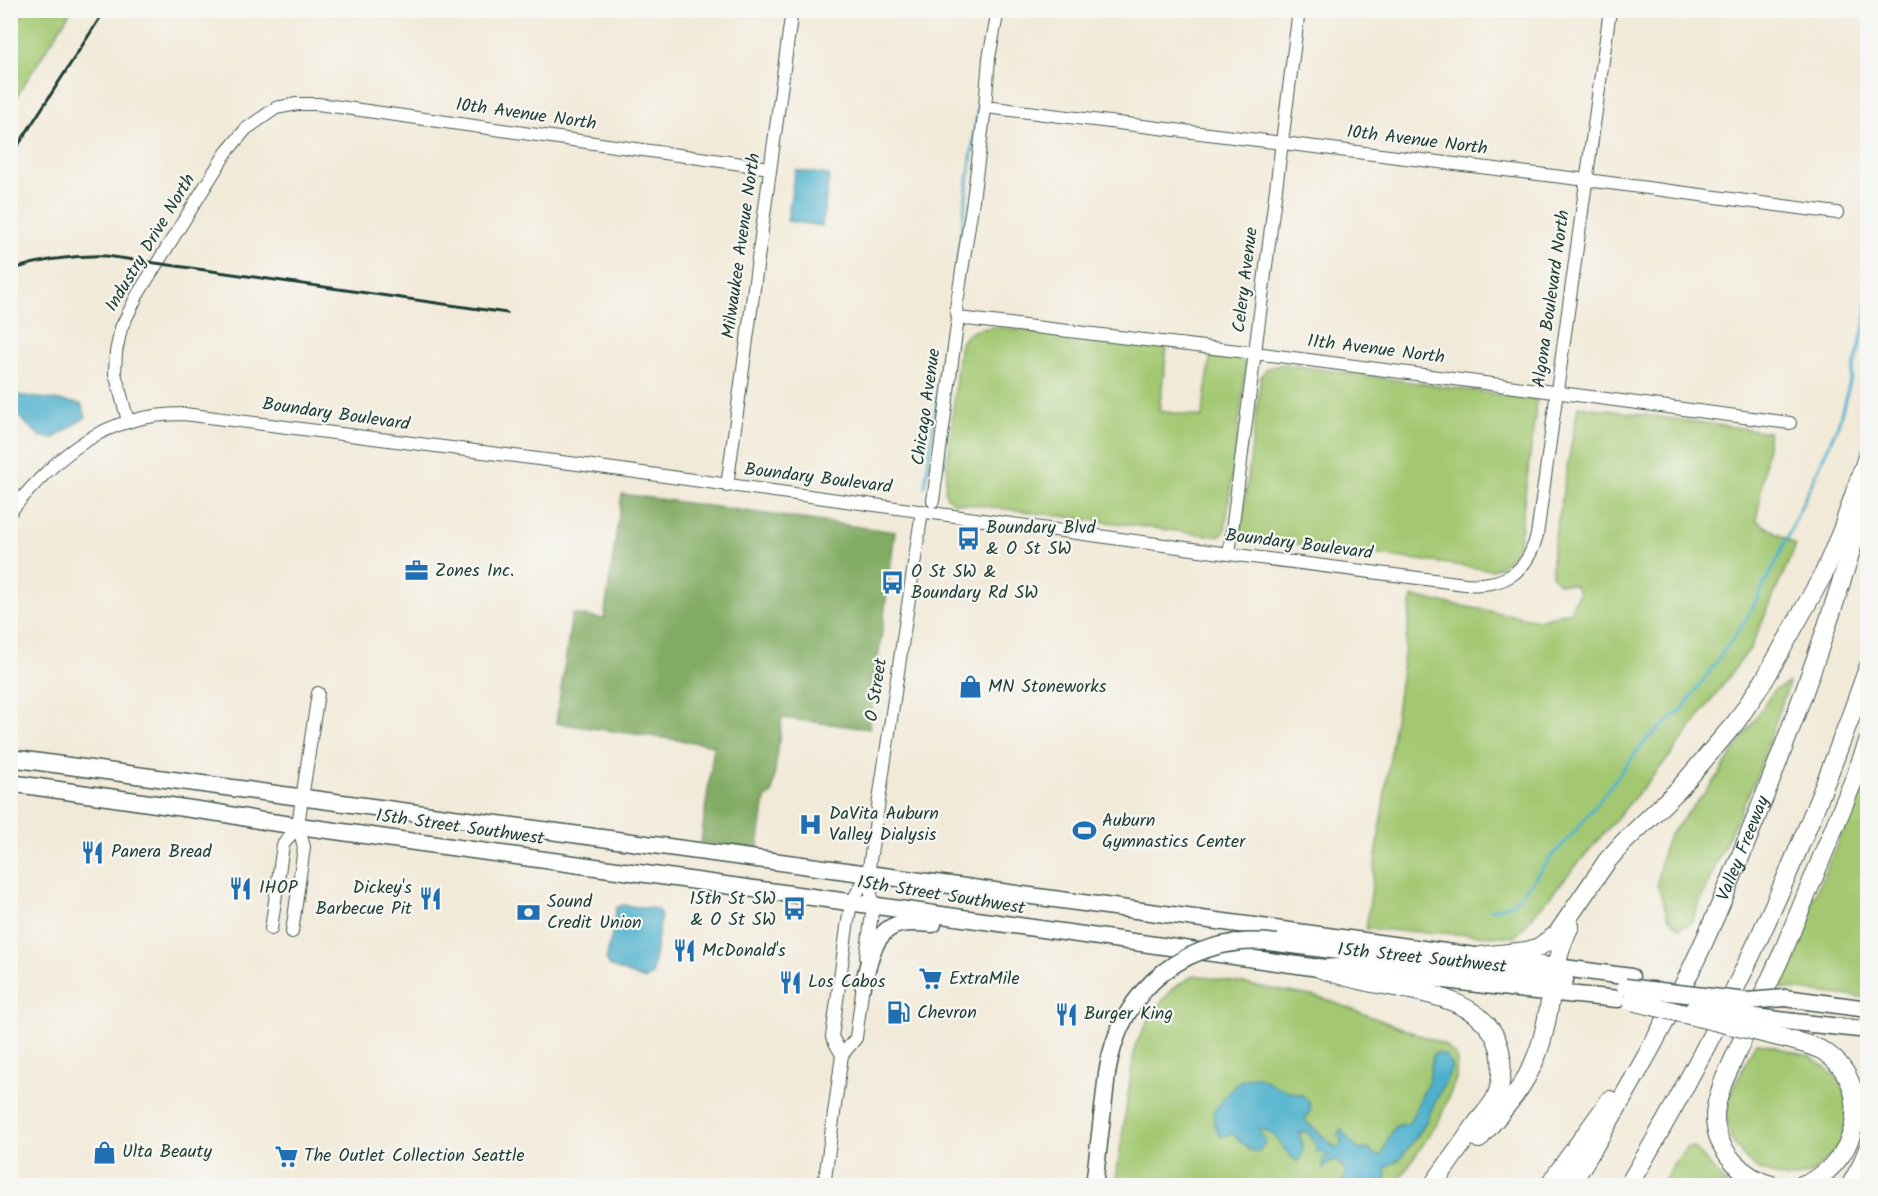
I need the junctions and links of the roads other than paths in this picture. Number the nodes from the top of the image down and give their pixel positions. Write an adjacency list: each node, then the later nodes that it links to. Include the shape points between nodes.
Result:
1 (792, 10): 8 (street, Milwaukee Avenue North)
2 (998, 10): 11 (street, Chicago Avenue, via 956,309)
3 (1299, 10): 7 (street, Celery Avenue)
4 (1610, 10): 9 (street, Algona Boulevard North)
5 (276, 108): 8 (street, 10th Avenue North, via 318,104); 14 (street, Industry Drive North, via 246,129 226,153 125,319 115,373)
6 (994, 108): 7 (street, 10th Avenue North)
7 (1282, 144): 9 (street, 10th Avenue North); 12 (street, Celery Avenue)
8 (770, 168): 17 (street, Milwaukee Avenue North)
9 (1587, 180): 10 (street, 10th Avenue North); 13 (street, Algona Boulevard North)
10 (1837, 213)
11 (958, 318): 12 (street, 11th Avenue North); 19 (street, Chicago Avenue)
12 (1255, 353): 13 (street, 11th Avenue North); 22 (street, Celery Avenue)
13 (1557, 392): 15 (street, 11th Avenue North); 23 (street, Algona Boulevard North, via 1534,546 1518,571)
14 (128, 421): 17 (street, Boundary Boulevard, via 166,414 208,416); 21 (street, Boundary Boulevard, via 98,433 65,455)
15 (1790, 423)
16 (1868, 454): 32 (highway, via 1824,573 1765,679 1713,750)
17 (727, 486): 20 (street, Boundary Boulevard)
18 (1868, 492): 44 (highway, Valley Freeway, via 1787,741 1736,869)
19 (933, 501)
20 (922, 511): 22 (street, Boundary Boulevard); 31 (street, O Street)
21 (10, 512)
22 (1229, 554): 23 (street, Boundary Boulevard, via 1476,585)
23 (1503, 580)
24 (1868, 668): 55 (highway, via 1814,812 1751,955 1716,1027)
25 (318, 693): 29 (street)
26 (1868, 742): 56 (highway, via 1787,943 1717,1100 1716,1128 1725,1151 1746,1174)
27 (10, 758): 29 (main road, 15th Street Southwest)
28 (10, 783): 30 (main road, 15th Street Southwest)
29 (302, 798): 30 (street); 31 (main road, 15th Street Southwest)
30 (298, 825): 33 (main road, 15th Street Southwest); 36 (street, via 283,845); 37 (street, via 304,847)
31 (868, 874): 33 (street, O Street); 34 (street, O Street); 38 (main road, 15th Street Southwest)
32 (1597, 874): 38 (highway, via 1549,941 1527,951); 40 (highway, via 1568,931)
33 (851, 903): 34 (main road, 15th Street Southwest); 47 (street, via 832,1037)
34 (873, 906): 35 (main road, 15th Street Southwest); 41 (street, O Street)
35 (1009, 926): 39 (main road, 15th Street Southwest); 41 (main road, via 898,924 879,938)
36 (271, 929)
37 (292, 932)
38 (1481, 956): 40 (main road, 15th Street Southwest)
39 (1319, 969): 40 (main road, 15th Street Southwest, via 1341,967 1526,990); 51 (highway, via 1451,1001 1478,1015 1493,1034 1501,1062 1495,1098)
40 (1554, 979): 42 (main road, 15th Street Southwest); 42 (main road, 15th Street Southwest); 50 (main road, bridge, via 1277,943 1226,943 1198,951 1168,968 1137,998 1122,1021 1107,1074); 52 (highway, via 1541,1044 1525,1082)
41 (862, 985): 47 (street, O Street, via 856,1038)
42 (1626, 991): 43 (main road, 15th Street Southwest, bridge, via 1785,998); 45 (highway, bridge)
43 (1868, 1009)
44 (1662, 1028): 53 (highway); 54 (highway, Valley Freeway)
45 (1791, 1030): 46 (main road); 57 (highway, via 1827,1053 1842,1070 1855,1099 1855,1120 1844,1152 1825,1173)
46 (1868, 1030)
47 (842, 1056): 49 (street)
48 (1868, 1149): 58 (highway)
49 (824, 1185)
50 (1094, 1185)
51 (1432, 1185)
52 (1440, 1185)
53 (1548, 1185)
54 (1570, 1185)
55 (1628, 1185)
56 (1775, 1185)
57 (1799, 1185)
58 (1850, 1185)

